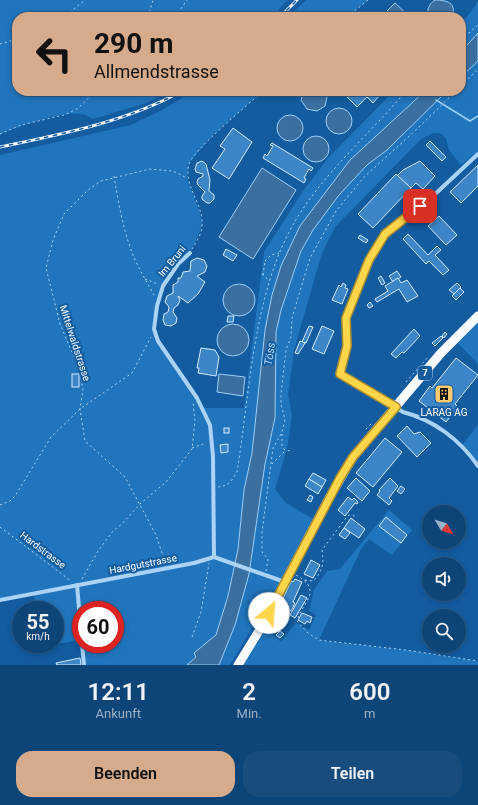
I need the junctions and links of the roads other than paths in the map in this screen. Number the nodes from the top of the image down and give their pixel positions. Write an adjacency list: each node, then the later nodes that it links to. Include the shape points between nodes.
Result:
1 (478, 154): 4 (street, via 432,197 385,234 369,260 346,318 347,346 340,374)
2 (190, 253): 6 (street, Im Bruni, via 178,264 163,286 154,329 158,341 197,398 210,425 213,442)
3 (478, 316): 4 (main road, 7, via 446,348)
4 (396, 407): 5 (street, via 452,436); 7 (main road, 7, via 353,457)
5 (478, 466)
6 (214, 557): 7 (street); 8 (street, Hardgutstrasse)
7 (285, 582): 13 (main road, 7)
8 (79, 585): 9 (street, Hardgutstrasse); 10 (street)
9 (0, 600)
10 (80, 601)
11 (83, 653): 12 (street)
12 (84, 665)
13 (238, 665)

